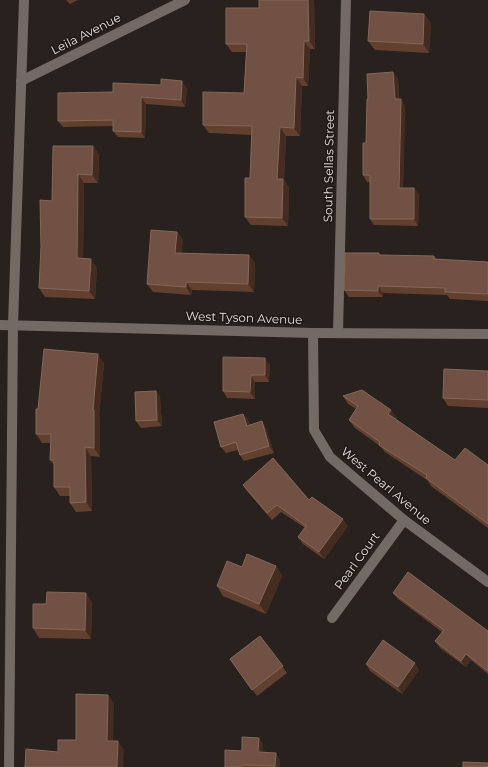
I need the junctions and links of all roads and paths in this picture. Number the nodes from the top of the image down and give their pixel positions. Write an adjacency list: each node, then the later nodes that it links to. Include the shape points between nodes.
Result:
1 (24, 0): 4 (street)
2 (185, 0): 4 (street, Leila Avenue)
3 (346, 0): 8 (street, South Sellas Street)
4 (21, 82): 6 (street)
5 (0, 325): 6 (street, West Tyson Avenue)
6 (13, 325): 7 (street, West Tyson Avenue); 13 (street)
7 (313, 333): 8 (street, West Tyson Avenue); 10 (street, West Pearl Avenue, via 314,430 330,457)
8 (338, 333): 9 (street, West Tyson Avenue)
9 (488, 334)
10 (404, 520): 11 (street, West Pearl Avenue); 12 (street, Pearl Court)
11 (488, 582)
12 (332, 618)
13 (9, 767)

